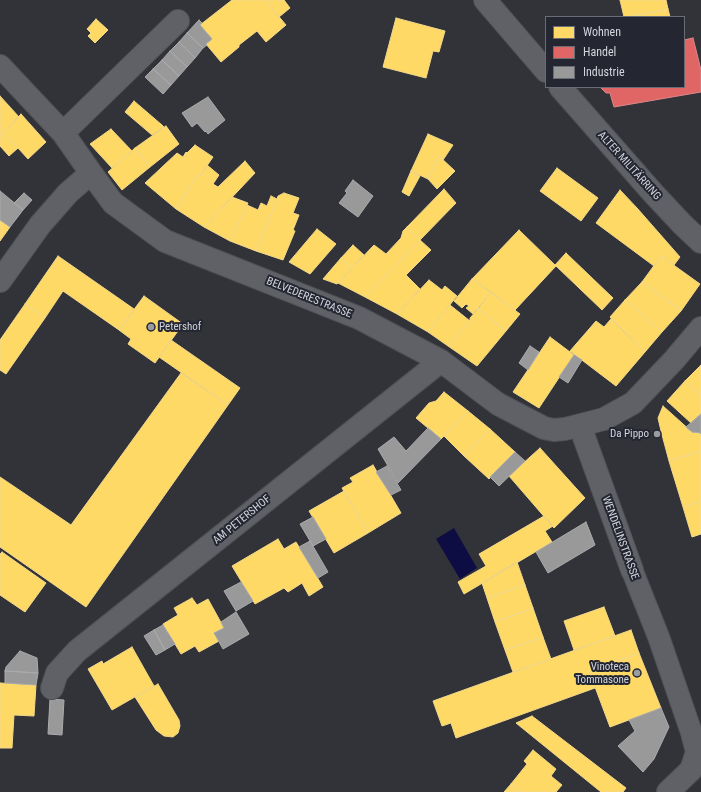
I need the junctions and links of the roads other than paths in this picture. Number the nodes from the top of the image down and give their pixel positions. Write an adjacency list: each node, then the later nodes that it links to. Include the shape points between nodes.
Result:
1 (484, 0): 4 (street)
2 (178, 21): 6 (street)
3 (0, 66): 6 (street, BELVEDERESTRASSE)
4 (545, 70)
5 (561, 88): 8 (street, ALTER MILITÄRRING, via 653,193)
6 (63, 133): 7 (street, BELVEDERESTRASSE)
7 (91, 174): 9 (street, via 68,193 40,225); 11 (street, BELVEDERESTRASSE, via 114,203 165,240 359,318)
8 (701, 242)
9 (0, 282)
10 (701, 328): 12 (street, via 633,403 604,419)
11 (441, 361): 12 (street, BELVEDERESTRASSE, via 498,404 544,428 554,430); 14 (street, AM PETERSHOF, via 77,651 57,673)
12 (580, 426): 13 (street, WENDELINSTRASSE)
13 (632, 570): 15 (street, WENDELINSTRASSE, via 659,638)
14 (52, 688)
15 (693, 737): 16 (street, WENDELINSTRASSE, via 697,752 691,770)
16 (668, 792)

